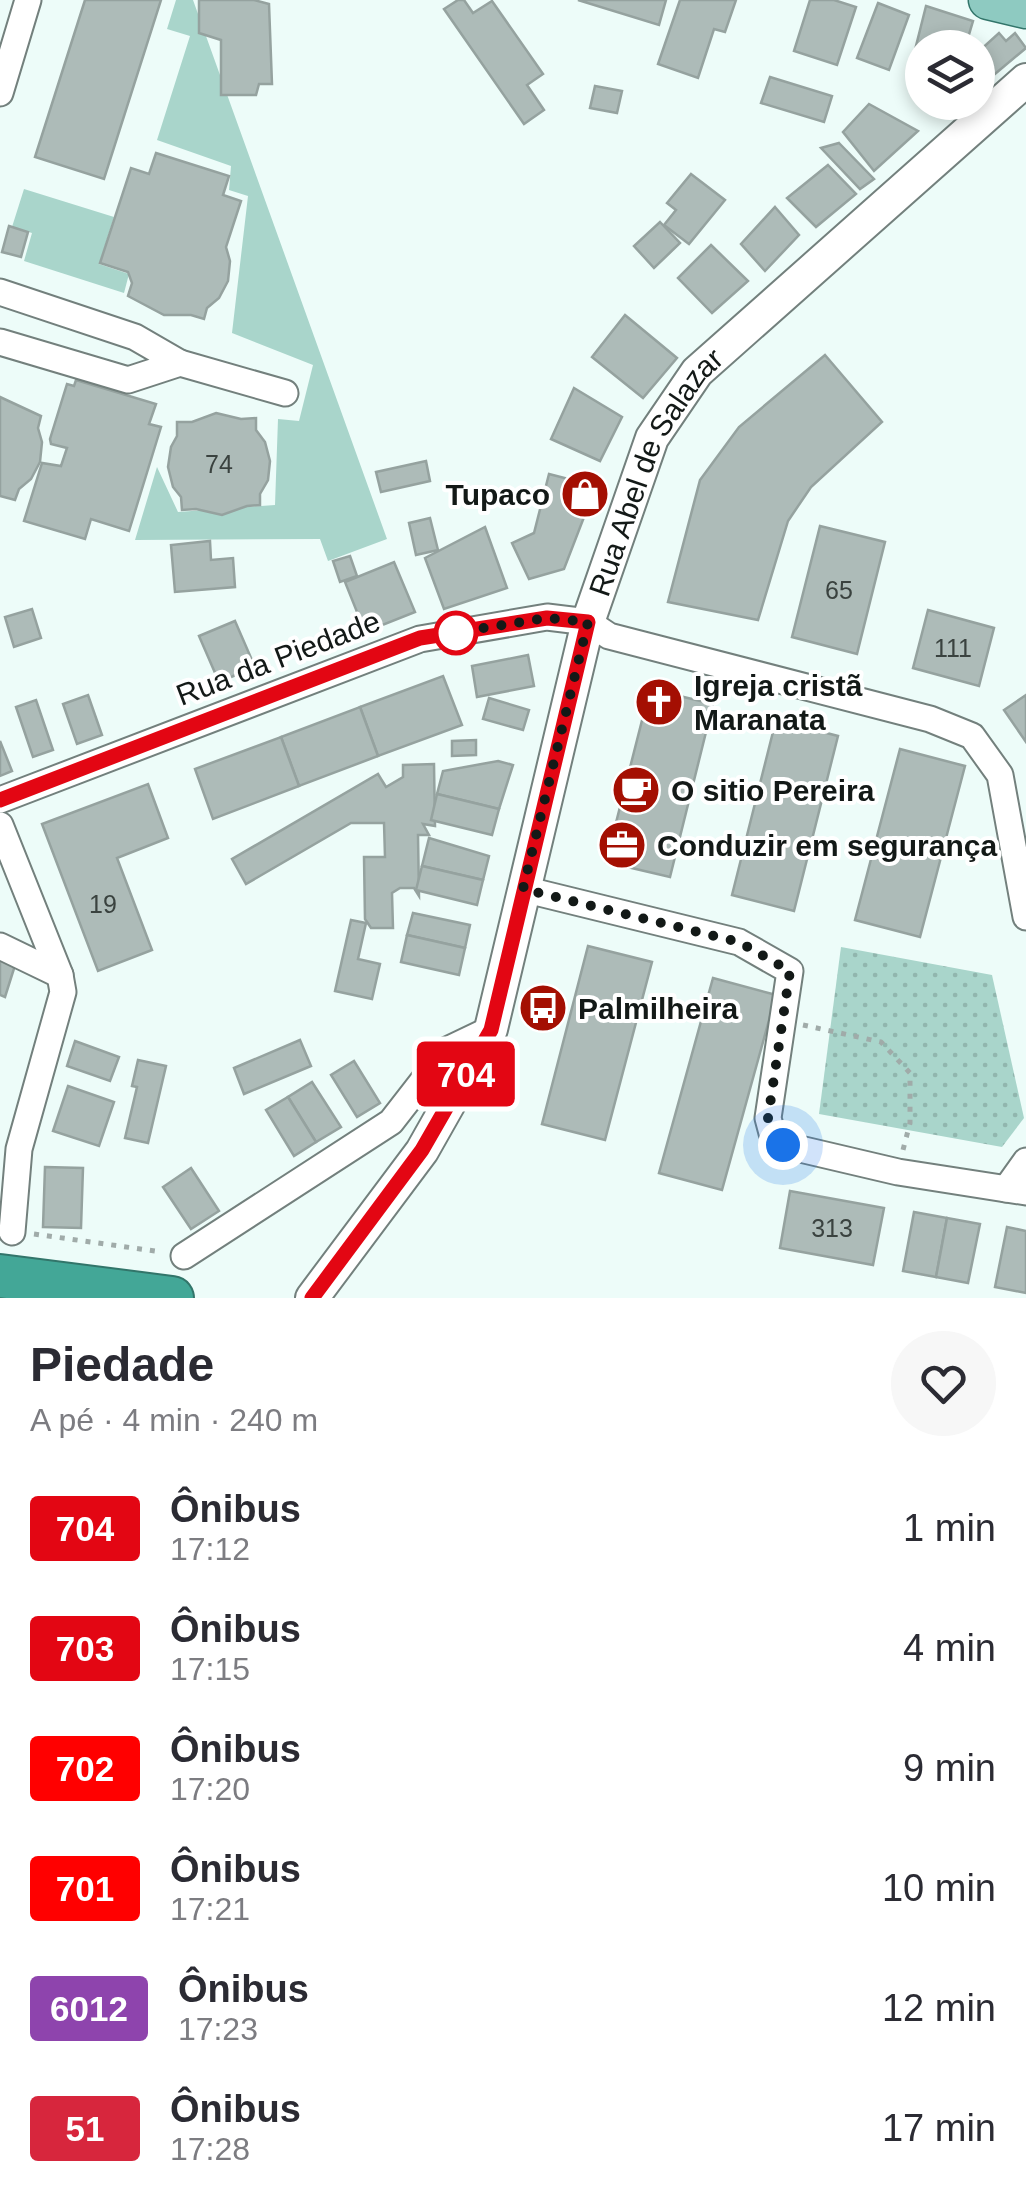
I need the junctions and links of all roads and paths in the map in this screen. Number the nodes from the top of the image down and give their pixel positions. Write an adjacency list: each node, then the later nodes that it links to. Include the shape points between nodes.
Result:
1 (28, 0): 5 (street)
2 (988, 0): 3 (main road)
3 (1026, 10)
4 (1026, 80): 10 (street, Rua Abel de Salazar, via 697,372 652,438)
5 (0, 93)
6 (0, 292): 8 (street, via 135,337)
7 (0, 342): 8 (street, via 128,380)
8 (180, 362): 9 (street)
9 (285, 393)
10 (588, 622): 11 (street, Rua da Piedade, via 547,618 420,638); 13 (street, Rua Abel de Salazar); 14 (street, via 608,636 972,736 1000,776)
11 (0, 800)
12 (0, 825): 16 (street)
13 (523, 889): 17 (street, via 739,942 790,971); 18 (street, Rua Abel de Salazar)
14 (1026, 917)
15 (0, 946): 16 (street)
16 (60, 976): 22 (street, via 63,992 19,1149)
17 (784, 1021): 20 (path, via 881,1042 910,1073 910,1123); 20 (street, via 768,1118 772,1133 783,1145)
18 (491, 1030): 23 (street, via 447,1050 391,1122); 26 (street, Rua Abel de Salazar, via 422,1150)
19 (1026, 1161): 21 (street)
20 (898, 1172): 21 (street)
21 (1016, 1191)
22 (12, 1232): 23 (path)
23 (184, 1256)
24 (0, 1276): 25 (highway)
25 (172, 1298)
26 (312, 1298)

